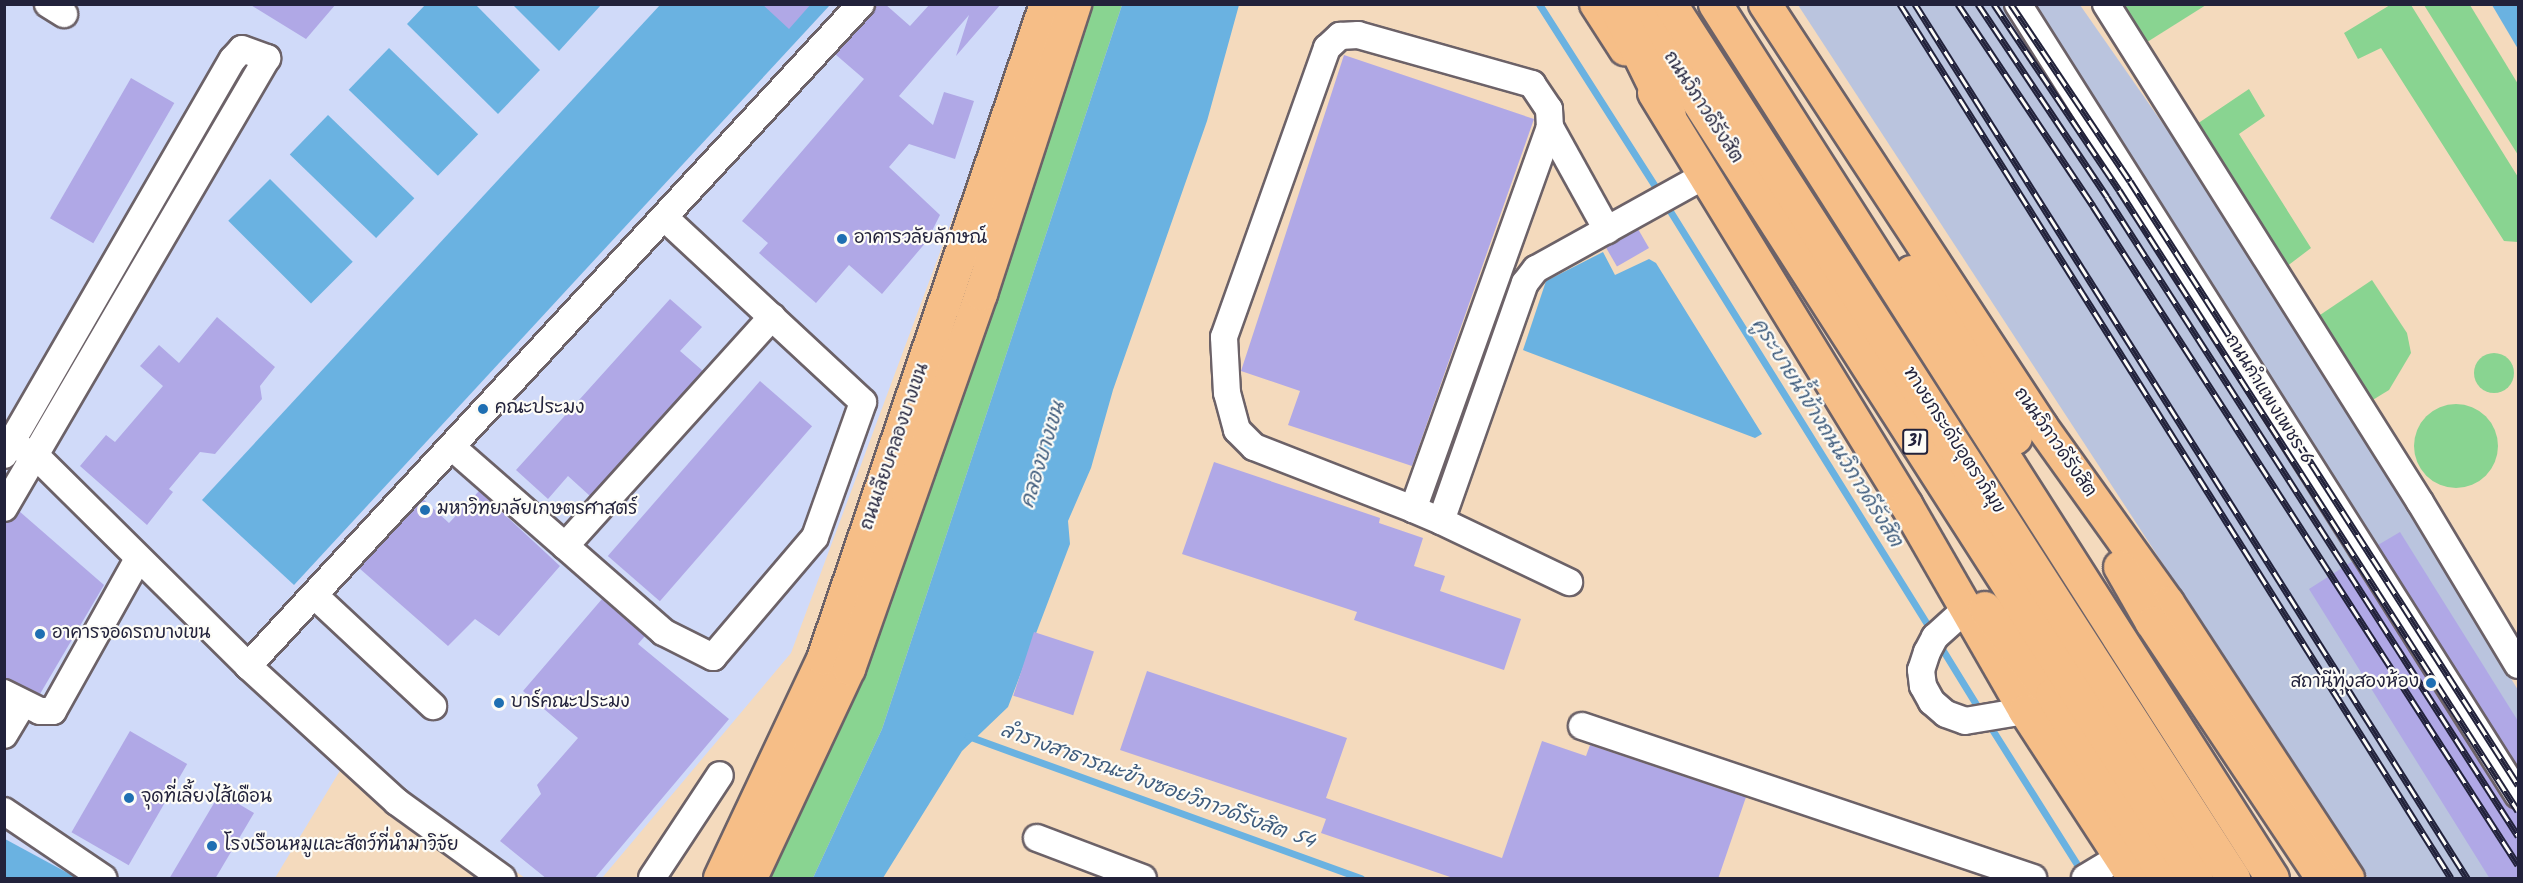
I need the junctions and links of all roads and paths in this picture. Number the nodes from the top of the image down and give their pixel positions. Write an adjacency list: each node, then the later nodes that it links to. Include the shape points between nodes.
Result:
1 (861, 4): 16 (street)
2 (1046, 4): 48 (main road, ถนนเลียบคลองบางเขน, via 823,658)
3 (1076, 4): 49 (main road, ถนนเลียบคลองบางเขน, via 981,294 849,669)
4 (1596, 4): 13 (main road, ถนนวิภาวดีรังสิต / 31)
5 (1615, 4): 13 (highway)
6 (1636, 4): 53 (highway, ถนนวิภาวดีรังสิต / 31)
7 (1670, 4): 54 (highway, ทางยกระดับอุตราภิมุข / 31)
8 (1716, 4): 55 (highway, ทางยกระดับอุตราภิมุข)
9 (1736, 4): 56 (highway, ถนนวิภาวดีรังสิต, via 1977,374 2147,656)
10 (1765, 4): 19 (main road, ถนนวิภาวดีรังสิต)
11 (2018, 4): 40 (street, ถนนกำแพงเพชร 6)
12 (2106, 4): 32 (street, via 2420,502)
13 (1669, 115): 15 (main road, ถนนวิภาวดีรังสิต / 31)
14 (1550, 127): 17 (street); 25 (street); 25 (street, via 1549,110 1532,84 1358,35 1340,36 1327,48 1224,338 1223,370 1237,430 1254,447)
15 (1704, 176): 17 (street); 23 (main road, ถนนวิภาวดีรังสิต / 31)
16 (666, 219): 18 (street); 20 (street)
17 (1607, 230): 26 (street, via 1547,261 1525,283)
18 (772, 317): 27 (street); 27 (street, via 863,402 815,537 713,657 663,632)
19 (2042, 427): 57 (main road, via 2152,623); 58 (main road, ถนนวิภาวดีรังสิต, via 2168,603)
20 (452, 447): 27 (street); 30 (street)
21 (8, 449): 22 (street); 22 (street, via 233,58 242,49 267,58)
22 (36, 456): 24 (street); 28 (street)
23 (1907, 507): 31 (main road, ถนนวิภาวดีรังสิต / 31); 52 (main road, via 2052,695)
24 (4, 508)
25 (1413, 509): 26 (street)
26 (1441, 521): 29 (street)
27 (565, 546)
28 (138, 560): 33 (street); 34 (street, via 53,711 40,711)
29 (1569, 582)
30 (314, 595): 33 (street); 35 (street)
31 (1966, 609): 36 (main road, ถนนวิภาวดีรังสิต / 31); 36 (street, via 1936,638 1921,670 1923,686 1946,714)
32 (2518, 665)
33 (248, 666): 46 (street, via 397,802)
34 (14, 698): 38 (street)
35 (433, 706)
36 (1998, 717): 43 (main road, ถนนวิภาวดีรังสิต / 31)
37 (1582, 726): 51 (street)
38 (4, 735)
39 (720, 775): 47 (street)
40 (2518, 795)
41 (4, 811): 45 (street)
42 (1037, 838): 50 (street)
43 (2127, 868): 44 (street)
44 (2088, 877)
45 (103, 879)
46 (501, 879)
47 (652, 879)
48 (720, 879)
49 (751, 879)
50 (1143, 879)
51 (2033, 879)
52 (2166, 879)
53 (2196, 879)
54 (2233, 879)
55 (2272, 879)
56 (2291, 879)
57 (2322, 879)
58 (2348, 879)

